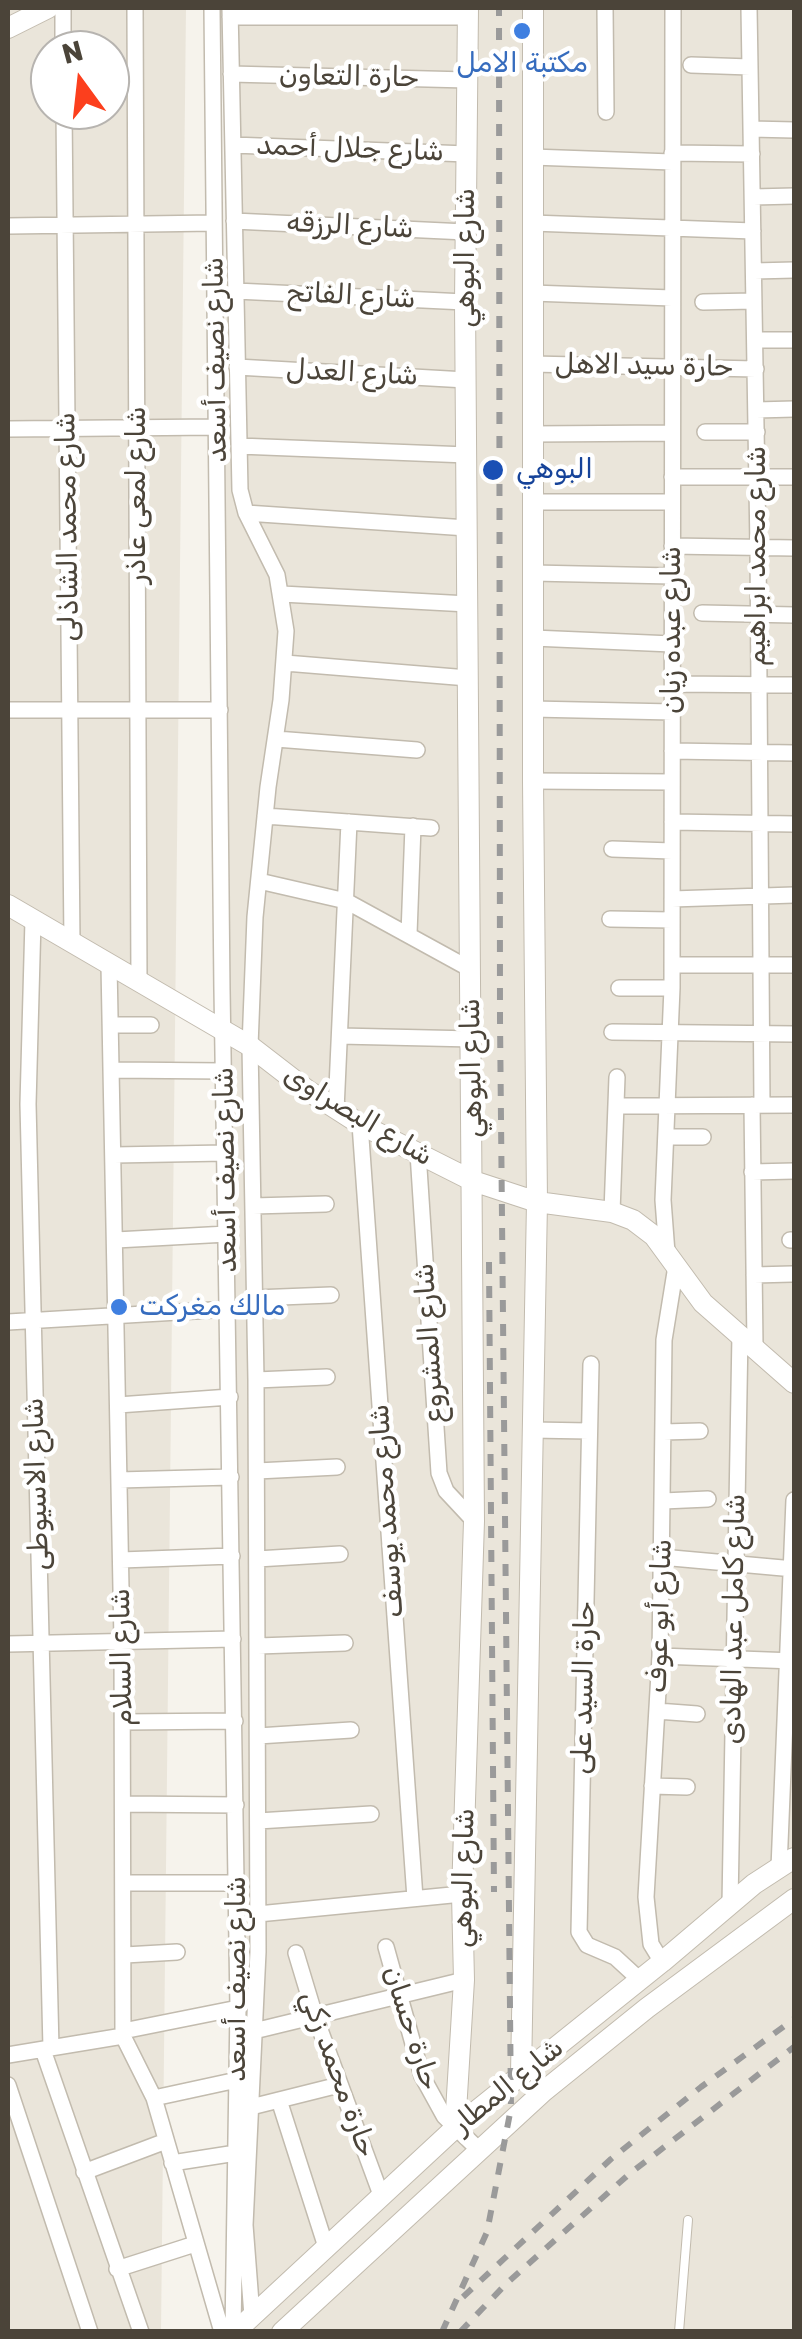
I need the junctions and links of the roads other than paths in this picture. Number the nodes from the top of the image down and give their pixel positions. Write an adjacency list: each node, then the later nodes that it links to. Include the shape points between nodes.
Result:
1 (48, 8): 10 (street)
2 (136, 8): 29 (street, شارع لمعى عاذر)
3 (212, 8): 27 (street, شارع نصيف أسعد)
4 (533, 8): 22 (street)
5 (605, 8): 15 (street)
6 (673, 8): 23 (street, شارع عبده زيان)
7 (749, 8): 12 (street, شارع محمد ابراهيم)
8 (230, 12): 9 (street); 13 (street, شارع نصيف أسعد)
9 (468, 12): 14 (street, شارع البوهي)
10 (8, 28)
11 (691, 65): 12 (street)
12 (750, 68): 16 (street, شارع محمد ابراهيم)
13 (231, 74): 14 (street, حارة التعاون); 19 (street, شارع نصيف أسعد)
14 (467, 80): 20 (street, شارع البوهي)
15 (606, 112)
16 (751, 129): 18 (street); 21 (street, شارع محمد ابراهيم)
17 (64, 130): 30 (street, شارع محمد الشاذلى)
18 (794, 130)
19 (233, 145): 20 (street, شارع جلال أحمد); 26 (street, شارع نصيف أسعد)
20 (467, 154): 34 (street, شارع البوهي)
21 (752, 154): 23 (street); 25 (street, شارع محمد ابراهيم)
22 (532, 157): 23 (street); 28 (street)
23 (672, 158): 32 (street, شارع عبده زيان)
24 (794, 196): 25 (street)
25 (753, 197): 33 (street, شارع محمد ابراهيم)
26 (234, 221): 34 (street, شارع الرزقه); 37 (street, شارع نصيف أسعد)
27 (214, 222): 29 (street); 52 (street, شارع نصيف أسعد)
28 (532, 223): 32 (street); 38 (street)
29 (136, 224): 30 (street); 54 (street, شارع لمعى عاذر)
30 (65, 225): 31 (street); 53 (street, شارع محمد الشاذلى)
31 (8, 226)
32 (672, 228): 33 (street); 39 (street, شارع عبده زيان)
33 (753, 231): 35 (street, شارع محمد ابراهيم)
34 (466, 232): 40 (street, شارع البوهي)
35 (754, 270): 36 (street); 42 (street, شارع محمد ابراهيم)
36 (794, 270)
37 (236, 291): 40 (street, شارع الفاتح); 46 (street, شارع نصيف أسعد)
38 (532, 293): 39 (street); 45 (street)
39 (672, 298): 47 (street, شارع عبده زيان)
40 (466, 302): 49 (street, شارع البوهي)
41 (702, 302): 42 (street)
42 (754, 302): 43 (street, شارع محمد ابراهيم)
43 (755, 340): 44 (street); 48 (street, شارع محمد ابراهيم)
44 (794, 340)
45 (532, 364): 47 (street, حارة سيد الاهل); 59 (street)
46 (238, 367): 49 (street, شارع العدل); 60 (street, شارع نصيف أسعد)
47 (672, 367): 48 (street, حارة سيد الاهل); 58 (street, شارع عبده زيان)
48 (756, 369): 50 (street, شارع محمد ابراهيم)
49 (466, 380): 61 (street, شارع البوهي)
50 (756, 410): 51 (street); 57 (street, شارع محمد ابراهيم)
51 (794, 410)
52 (216, 427): 54 (street); 90 (street, شارع نصيف أسعد)
53 (67, 428): 54 (street); 55 (street); 88 (street, شارع محمد الشاذلى)
54 (137, 428): 89 (street, شارع لمعى عاذر)
55 (8, 429)
56 (705, 432): 57 (street)
57 (756, 432): 63 (street, شارع محمد ابراهيم)
58 (672, 433): 59 (street); 62 (street, شارع عبده زيان)
59 (532, 434): 65 (street)
60 (239, 446): 61 (street); 67 (street, شارع نصيف أسعد)
61 (467, 455): 68 (street, شارع البوهي)
62 (672, 477): 63 (street); 66 (street, شارع عبده زيان)
63 (757, 477): 64 (street); 70 (street, شارع محمد ابراهيم)
64 (794, 477)
65 (532, 502): 66 (street); 72 (street)
66 (672, 502): 69 (street, شارع عبده زيان)
67 (246, 513): 68 (street); 74 (street, شارع نصيف أسعد)
68 (467, 528): 75 (street, شارع البوهي)
69 (672, 546): 70 (street); 73 (street, شارع عبده زيان)
70 (758, 548): 71 (street); 77 (street, شارع محمد ابراهيم)
71 (794, 548)
72 (532, 573): 73 (street); 79 (street)
73 (672, 576): 80 (street, شارع عبده زيان)
74 (282, 594): 75 (street); 81 (street, شارع نصيف أسعد)
75 (468, 604): 82 (street, شارع البوهي)
76 (702, 613): 77 (street)
77 (758, 614): 78 (street); 84 (street, شارع محمد ابراهيم)
78 (794, 615)
79 (532, 638): 80 (street); 86 (street)
80 (672, 644): 83 (street, شارع عبده زيان)
81 (285, 663): 82 (street); 92 (street, شارع نصيف أسعد)
82 (468, 678): 123 (street, شارع البوهي)
83 (672, 684): 84 (street); 91 (street, شارع عبده زيان)
84 (758, 685): 85 (street); 95 (street, شارع محمد ابراهيم)
85 (794, 685)
86 (532, 709): 91 (street); 97 (street)
87 (8, 710): 88 (street)
88 (70, 710): 89 (street); 118 (street, شارع محمد الشاذلى)
89 (138, 710): 90 (street); 124 (street, شارع لمعى عاذر)
90 (220, 710): 129 (street, شارع نصيف أسعد)
91 (673, 712): 94 (street, شارع عبده زيان)
92 (276, 739): 93 (street); 99 (street, شارع نصيف أسعد)
93 (417, 750)
94 (672, 750): 95 (street); 98 (street, شارع عبده زيان)
95 (759, 752): 96 (street); 102 (street, شارع محمد ابراهيم)
96 (794, 754)
97 (533, 781): 98 (street); 154 (street)
98 (672, 782): 101 (street, شارع عبده زيان)
99 (265, 816): 100 (street); 108 (street, شارع نصيف أسعد)
100 (349, 822): 104 (street); 112 (street)
101 (672, 822): 102 (street); 107 (street, شارع عبده زيان)
102 (760, 823): 103 (street); 110 (street, شارع محمد ابراهيم)
103 (794, 824)
104 (412, 826): 105 (street); 117 (street)
105 (431, 828)
106 (612, 849): 107 (street)
107 (672, 851): 111 (street, شارع عبده زيان)
108 (259, 881): 112 (street); 136 (street, شارع نصيف أسعد)
109 (794, 895): 110 (street)
110 (761, 896): 111 (street); 121 (street, شارع محمد ابراهيم)
111 (672, 899): 116 (street, شارع عبده زيان)
112 (346, 901): 117 (street); 134 (street)
113 (8, 905): 114 (street, شارع البصراوى)
114 (33, 920): 118 (street, شارع البصراوى); 167 (street, شارع الاسيوطى, via 28,1104)
115 (610, 920): 116 (street)
116 (672, 920): 120 (street, شارع عبده زيان)
117 (409, 934): 123 (street)
118 (72, 943): 119 (street, شارع البصراوى)
119 (109, 965): 124 (street, شارع البصراوى); 127 (street, شارع السلام)
120 (672, 965): 121 (street); 126 (street, شارع عبده زيان)
121 (762, 965): 122 (street); 132 (street, شارع محمد ابراهيم)
122 (794, 965)
123 (470, 968): 135 (street, شارع البوهي)
124 (138, 982): 129 (street, شارع البصراوى)
125 (619, 988): 126 (street)
126 (672, 988): 131 (street, شارع عبده زيان)
127 (112, 1025): 128 (street); 137 (street, شارع السلام)
128 (151, 1025)
129 (223, 1031): 136 (street, شارع البصراوى); 138 (street, شارع نصيف أسعد)
130 (612, 1032): 131 (street)
131 (671, 1034): 132 (street); 143 (street, شارع عبده زيان)
132 (762, 1034): 133 (street); 140 (street, شارع محمد ابراهيم)
133 (794, 1034)
134 (340, 1036): 135 (street); 144 (street)
135 (472, 1039): 153 (street, شارع البوهي)
136 (250, 1046): 144 (street, شارع البصراوى); 156 (street, شارع نصيف أسعد)
137 (113, 1070): 138 (street); 150 (street, شارع السلام)
138 (224, 1072): 148 (street, شارع نصيف أسعد)
139 (617, 1077): 142 (street)
140 (757, 1105): 141 (street); 143 (street); 151 (street, شارع محمد ابراهيم)
141 (794, 1105)
142 (616, 1106): 143 (street); 157 (street)
143 (668, 1106): 147 (street, شارع عبده زيان)
144 (336, 1110): 145 (street, شارع البصراوى)
145 (360, 1124): 149 (street, شارع البصراوى); 220 (street, شارع محمد يوسف)
146 (703, 1137): 147 (street)
147 (666, 1138): 160 (street, شارع عبده زيان, via 662,1200)
148 (226, 1153): 150 (street); 158 (street, شارع نصيف أسعد)
149 (418, 1154): 153 (street, شارع البصراوى); 187 (street, شارع المشروع, via 439,1473)
150 (114, 1155): 159 (street, شارع السلام)
151 (752, 1172): 152 (street); 162 (street, شارع محمد ابراهيم)
152 (794, 1172)
153 (473, 1181): 154 (street, شارع البصراوى); 187 (street, شارع البوهي)
154 (537, 1202): 157 (street, شارع البصراوى); 176 (street)
155 (326, 1204): 156 (street)
156 (253, 1206): 164 (street, شارع نصيف أسعد)
157 (612, 1212): 160 (street, شارع البصراوى, via 644,1228)
158 (227, 1234): 159 (street); 165 (street, شارع نصيف أسعد)
159 (116, 1240): 166 (street, شارع السلام)
160 (672, 1260): 169 (street, شارع البصراوى, via 703,1303); 179 (street, شارع أبو عوف)
161 (792, 1274): 162 (street)
162 (754, 1275): 169 (street, شارع محمد ابراهيم)
163 (331, 1295): 164 (street)
164 (255, 1298): 172 (street, شارع نصيف أسعد)
165 (229, 1310): 166 (street); 174 (street, شارع نصيف أسعد)
166 (117, 1315): 167 (street); 175 (street, شارع السلام)
167 (34, 1320): 168 (street); 198 (street, شارع الاسيوطى)
168 (8, 1322)
169 (747, 1340): 173 (street, شارع البصراوى); 193 (street, شارع كامل عبد الهادى)
170 (591, 1364): 178 (street, حارة السيد على)
171 (326, 1378): 172 (street)
172 (256, 1380): 181 (street, شارع نصيف أسعد)
173 (794, 1383)
174 (230, 1397): 175 (street); 182 (street, شارع نصيف أسعد)
175 (118, 1405): 183 (street, شارع السلام)
176 (532, 1430): 178 (street); 238 (street)
177 (700, 1431): 179 (street)
178 (589, 1432): 230 (street, حارة السيد على, via 579,1932 587,1945 616,1957)
179 (663, 1432): 186 (street, شارع أبو عوف)
180 (337, 1466): 181 (street)
181 (257, 1471): 192 (street, شارع نصيف أسعد)
182 (231, 1477): 183 (street); 189 (street, شارع نصيف أسعد)
183 (119, 1480): 191 (street, شارع السلام)
184 (708, 1499): 186 (street)
185 (794, 1500): 194 (street)
186 (663, 1501): 190 (street, شارع أبو عوف)
187 (474, 1521): 219 (street, شارع البوهي)
188 (340, 1554): 192 (street)
189 (232, 1556): 191 (street); 195 (street, شارع نصيف أسعد)
190 (661, 1557): 193 (street); 201 (street, شارع أبو عوف)
191 (121, 1560): 196 (street, شارع السلام)
192 (257, 1560): 200 (street, شارع نصيف أسعد)
193 (734, 1564): 194 (street); 202 (street, شارع كامل عبد الهادى)
194 (793, 1569): 203 (street)
195 (234, 1639): 196 (street); 206 (street, شارع نصيف أسعد)
196 (122, 1641): 198 (street); 207 (street, شارع السلام)
197 (344, 1642): 200 (street)
198 (42, 1643): 199 (street); 236 (street, شارع الاسيوطى)
199 (8, 1644)
200 (258, 1646): 209 (street, شارع نصيف أسعد)
201 (660, 1656): 202 (street); 204 (street, شارع أبو عوف)
202 (734, 1659): 203 (street); 222 (street, شارع كامل عبد الهادى)
203 (791, 1661): 216 (street)
204 (656, 1711): 205 (street); 210 (street, شارع أبو عوف)
205 (697, 1714)
206 (234, 1721): 207 (street); 213 (street, شارع نصيف أسعد)
207 (122, 1722): 212 (street, شارع السلام)
208 (350, 1730): 209 (street)
209 (258, 1736): 215 (street, شارع نصيف أسعد)
210 (652, 1786): 211 (street); 228 (street, شارع أبو عوف, via 646,1922)
211 (687, 1787)
212 (123, 1804): 213 (street); 217 (street, شارع السلام)
213 (236, 1806): 218 (street, شارع نصيف أسعد)
214 (370, 1814): 215 (street)
215 (258, 1821): 223 (street, شارع نصيف أسعد)
216 (786, 1863): 222 (street, شارع المطار)
217 (124, 1883): 218 (street); 227 (street, شارع السلام)
218 (237, 1883): 232 (street, شارع نصيف أسعد)
219 (462, 1894): 220 (street); 229 (street, شارع البوهي)
220 (415, 1898): 223 (street)
221 (794, 1899): 247 (street, شارع المطار, via 544,2090)
222 (730, 1904): 228 (street, شارع المطار)
223 (258, 1914): 234 (street, شارع نصيف أسعد)
224 (386, 1947): 231 (street, حارة حسان)
225 (177, 1952): 227 (street)
226 (296, 1953): 233 (street, حارة محمد زكي)
227 (124, 1955): 235 (street, شارع السلام)
228 (662, 1962): 230 (street, شارع المطار)
229 (464, 1980): 231 (street); 245 (street, شارع البوهي)
230 (640, 1980): 238 (street, شارع المطار)
231 (398, 1996): 233 (street); 245 (street, حارة حسان, via 422,2076)
232 (238, 2008): 235 (street); 239 (street, شارع نصيف أسعد)
233 (315, 2016): 234 (street); 241 (street, حارة محمد زكي)
234 (254, 2031): 244 (street, شارع نصيف أسعد)
235 (123, 2034): 236 (street); 242 (street, شارع السلام)
236 (47, 2049): 237 (street); 250 (street, شارع الاسيوطى)
237 (8, 2056)
238 (521, 2074): 245 (street, شارع المطار)
239 (237, 2080): 242 (street); 248 (street, شارع نصيف أسعد)
240 (8, 2085): 257 (street)
241 (339, 2085): 243 (street); 251 (street, حارة محمد زكي)
242 (154, 2098): 246 (street, شارع السلام)
243 (279, 2100): 244 (street); 254 (street)
244 (250, 2107): 256 (street, شارع نصيف أسعد, via 244,2226)
245 (455, 2128): 247 (street, حارة حسان); 251 (street, شارع المطار)
246 (166, 2140): 249 (street, شارع السلام); 250 (street)
247 (480, 2150): 261 (street, شارع المطار)
248 (236, 2153): 249 (street); 260 (street, شارع نصيف أسعد)
249 (172, 2164): 253 (street, شارع السلام)
250 (84, 2172): 255 (street, شارع الاسيوطى)
251 (381, 2195): 254 (street, شارع المطار)
252 (688, 2220): 262 (lane)
253 (195, 2244): 255 (street); 259 (street, شارع السلام)
254 (326, 2246): 256 (street, شارع المطار)
255 (117, 2268): 258 (street, شارع الاسيوطى)
256 (252, 2316): 260 (street, شارع المطار)
257 (90, 2332)
258 (140, 2332)
259 (222, 2332)
260 (234, 2332)
261 (282, 2332)
262 (679, 2332)

